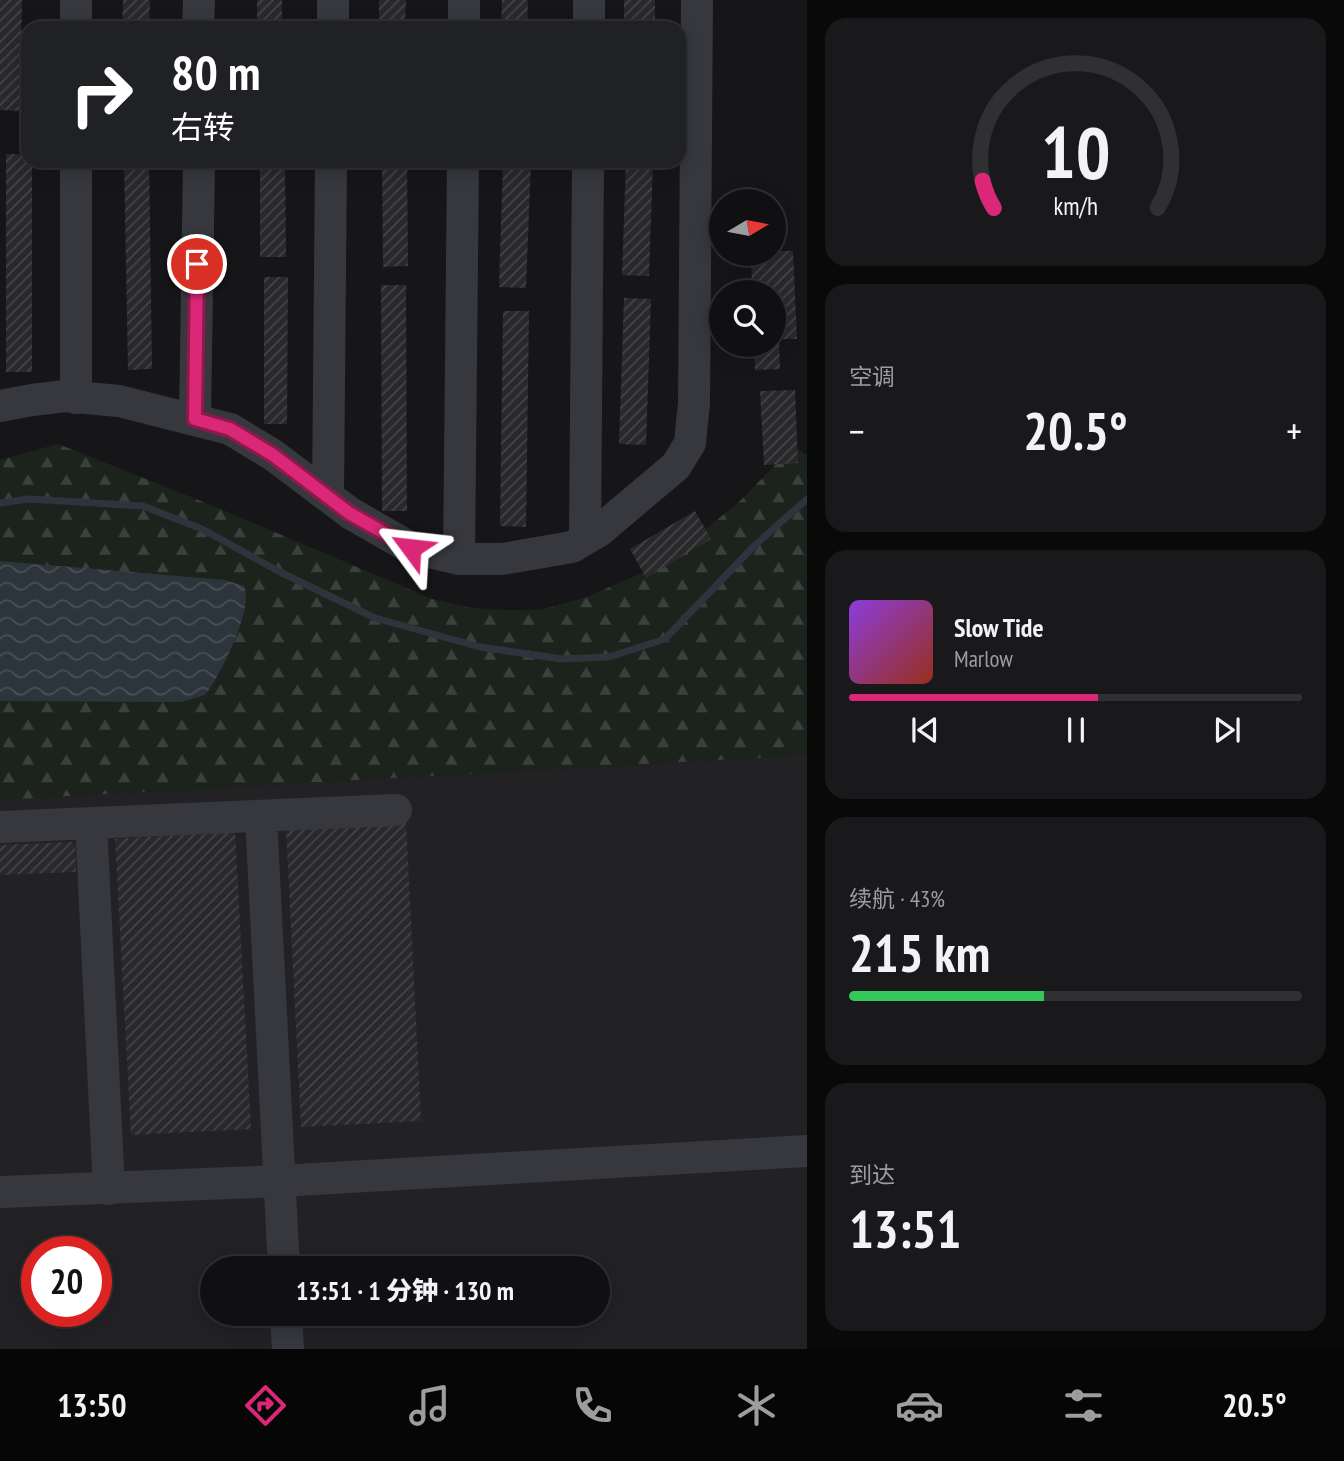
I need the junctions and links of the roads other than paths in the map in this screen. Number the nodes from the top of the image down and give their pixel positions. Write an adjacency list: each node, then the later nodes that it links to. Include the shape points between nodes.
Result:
1 (76, 0): 7 (lane)
2 (199, 0): 8 (lane)
3 (333, 0): 9 (lane)
4 (464, 0): 10 (lane)
5 (589, 0): 11 (lane)
6 (697, 0): 12 (lane)
7 (76, 21)
8 (198, 21)
9 (332, 21)
10 (464, 21)
11 (589, 21)
12 (687, 101): 22 (lane, via 694,403 690,443 676,466)
13 (76, 168): 18 (lane)
14 (199, 168): 20 (lane)
15 (331, 168): 21 (lane)
16 (463, 168): 23 (lane)
17 (588, 168): 22 (lane)
18 (76, 398): 19 (lane); 20 (lane, via 119,401)
19 (0, 406)
20 (195, 419): 21 (lane, via 230,429)
21 (328, 496): 23 (lane, via 411,548)
22 (585, 539): 23 (lane, via 572,547 502,559)
23 (459, 559)
24 (396, 810): 25 (lane)
25 (261, 817): 26 (lane); 29 (lane)
26 (90, 823): 27 (lane); 30 (lane)
27 (0, 827)
28 (807, 1152): 29 (lane)
29 (279, 1181): 30 (lane); 32 (lane)
30 (109, 1189): 31 (lane)
31 (0, 1192)
32 (283, 1256)
33 (287, 1326): 34 (lane)
34 (288, 1349)

